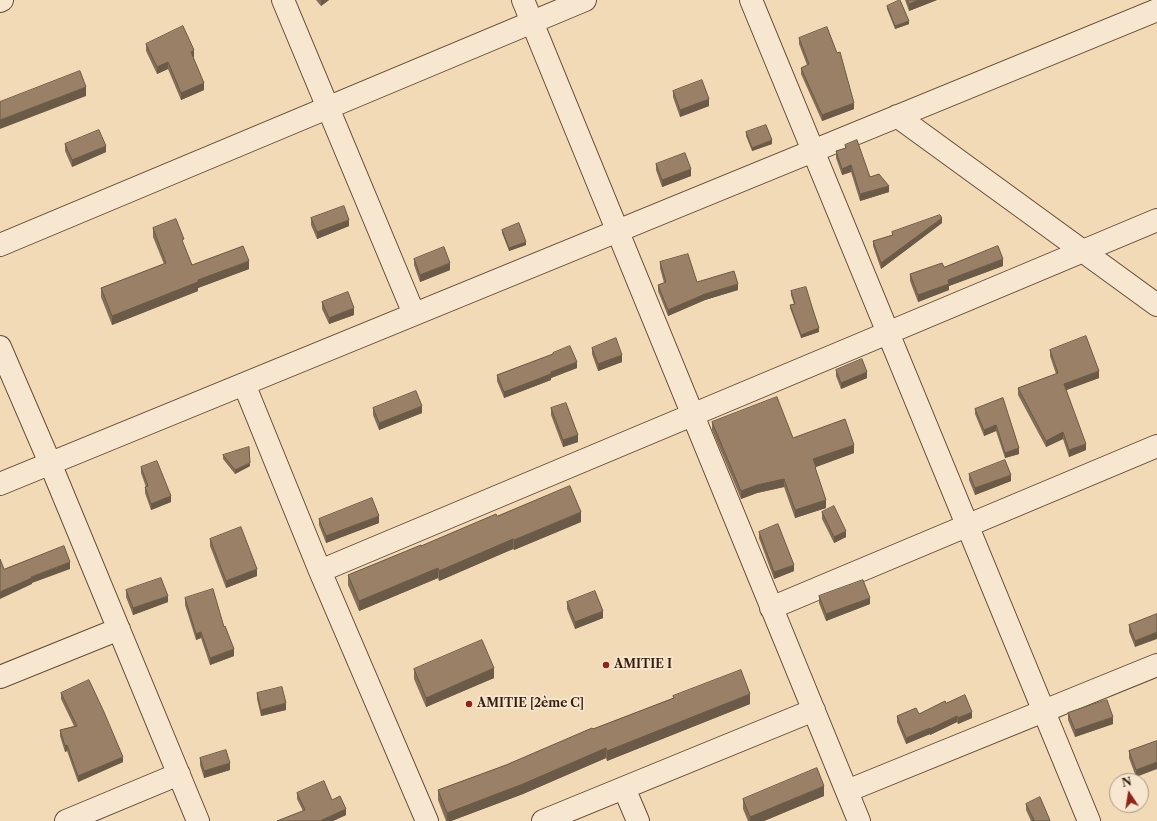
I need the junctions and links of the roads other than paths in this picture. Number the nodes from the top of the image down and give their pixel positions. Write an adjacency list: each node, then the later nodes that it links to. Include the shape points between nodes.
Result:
1 (283, 0): 7 (street)
2 (523, 0): 6 (street)
3 (585, 0): 6 (street)
4 (751, 0): 9 (street)
5 (1157, 10): 8 (street)
6 (532, 22): 7 (street); 11 (street)
7 (328, 107): 12 (street); 15 (street)
8 (897, 116): 9 (street); 13 (street)
9 (813, 151): 11 (street); 16 (street)
10 (1157, 220): 13 (street)
11 (617, 231): 15 (street); 19 (street)
12 (0, 245)
13 (1083, 251): 14 (street); 16 (street)
14 (1157, 305)
15 (414, 314): 18 (street)
16 (888, 333): 19 (street); 23 (street)
17 (0, 347): 21 (street)
18 (244, 384): 21 (street); 24 (street)
19 (693, 415): 24 (street); 25 (street)
20 (1157, 446): 23 (street)
21 (50, 463): 22 (street); 26 (street)
22 (0, 484)
23 (967, 526): 25 (street); 30 (street)
24 (320, 571): 36 (street)
25 (772, 608): 29 (street)
26 (119, 629): 28 (street); 31 (street)
27 (1157, 665): 30 (street)
28 (0, 677)
29 (814, 710): 32 (street); 33 (street)
30 (1044, 711): 33 (street); 40 (street)
31 (179, 774): 34 (street); 35 (street)
32 (624, 788): 37 (street); 38 (street)
33 (846, 790): 39 (street)
34 (66, 821)
35 (198, 821)
36 (426, 821)
37 (543, 821)
38 (638, 821)
39 (859, 821)
40 (1089, 821)

